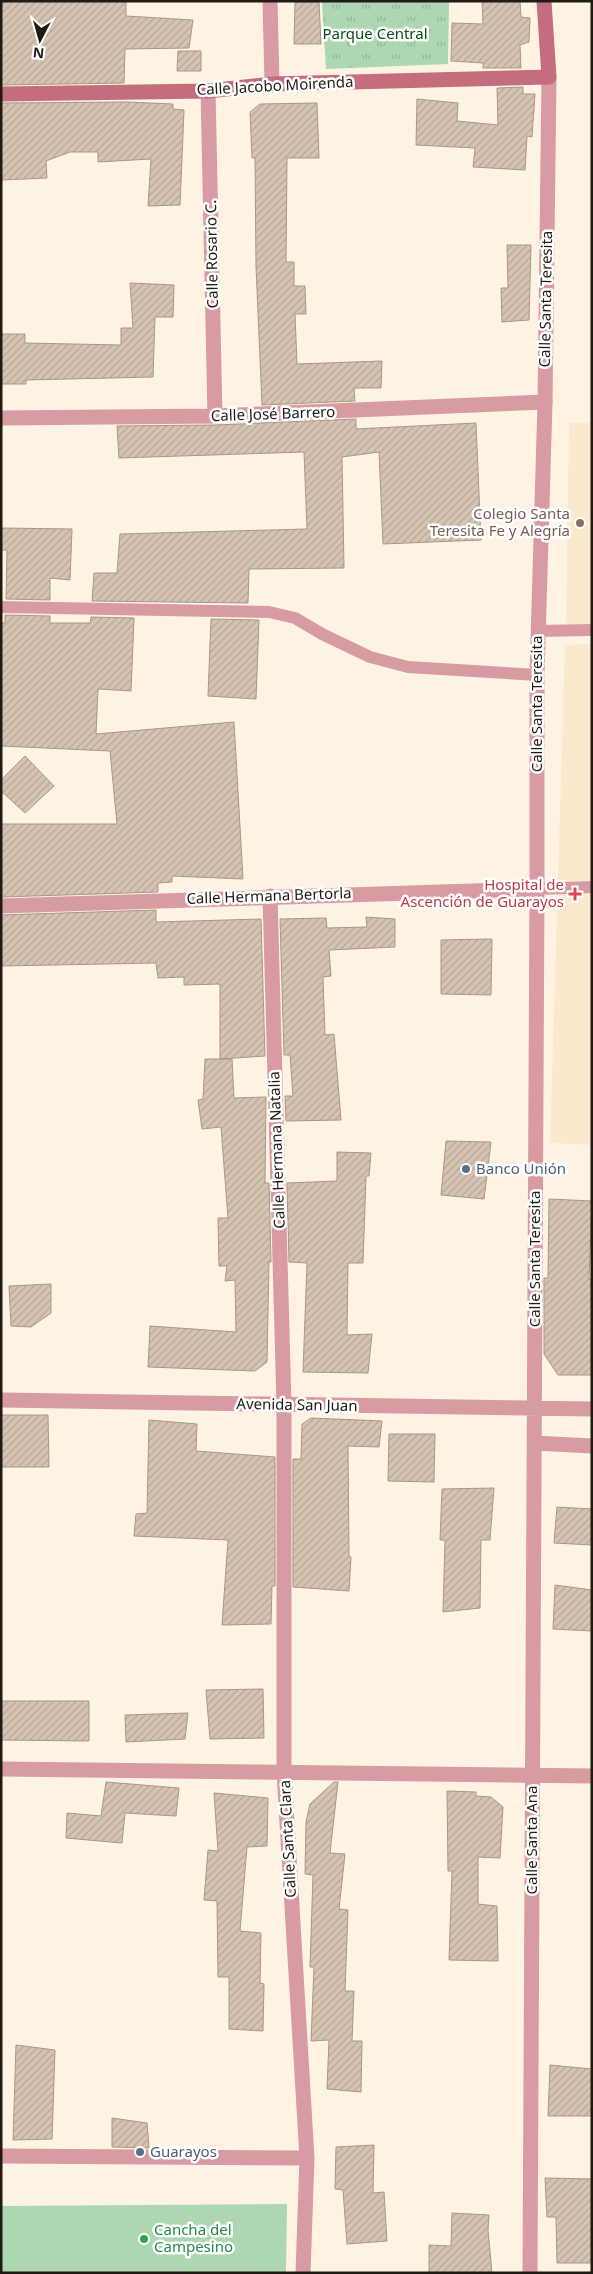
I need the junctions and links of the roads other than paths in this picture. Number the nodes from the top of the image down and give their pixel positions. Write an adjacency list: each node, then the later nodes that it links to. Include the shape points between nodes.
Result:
1 (270, 1): 4 (street)
2 (544, 1): 3 (main road, Calle Santa Teresita)
3 (549, 77): 4 (main road, Calle Jacobo Moirenda); 7 (street, Calle Santa Teresita)
4 (272, 84): 5 (main road, Calle Jacobo Moirenda)
5 (208, 91): 6 (main road, Calle Jacobo Moirenda); 8 (street, Calle Rosario C.)
6 (1, 94)
7 (545, 402): 8 (street, Calle José Barrero); 12 (street, Calle Santa Teresita)
8 (215, 416): 9 (street, Calle José Barrero)
9 (1, 418)
10 (1, 607): 13 (lane, via 269,612 295,618 370,657 408,667)
11 (592, 630): 12 (lane)
12 (538, 632): 13 (street, Calle Santa Teresita)
13 (536, 675): 15 (street, Calle Santa Teresita)
14 (592, 887): 15 (lane)
15 (537, 889): 16 (street, Calle Hermana Bertorla); 20 (street, Calle Santa Teresita)
16 (270, 896): 17 (street, Calle Hermana Bertorla); 19 (street, Calle Hermana Natalia)
17 (1, 906)
18 (1, 1400): 19 (street, Avenida San Juan)
19 (284, 1405): 20 (street, Avenida San Juan); 25 (street, Calle Santa Clara)
20 (535, 1406): 21 (street, Avenida San Juan); 22 (street, Calle Santa Ana)
21 (592, 1409)
22 (534, 1443): 23 (street); 26 (street, Calle Santa Ana)
23 (592, 1446)
24 (1, 1769): 25 (street)
25 (284, 1772): 26 (street); 29 (street, Calle Santa Clara)
26 (532, 1776): 27 (street); 31 (street, Calle Santa Ana)
27 (592, 1776)
28 (1, 2156): 29 (street)
29 (306, 2158): 30 (street, Calle Santa Clara)
30 (303, 2273)
31 (530, 2273)

